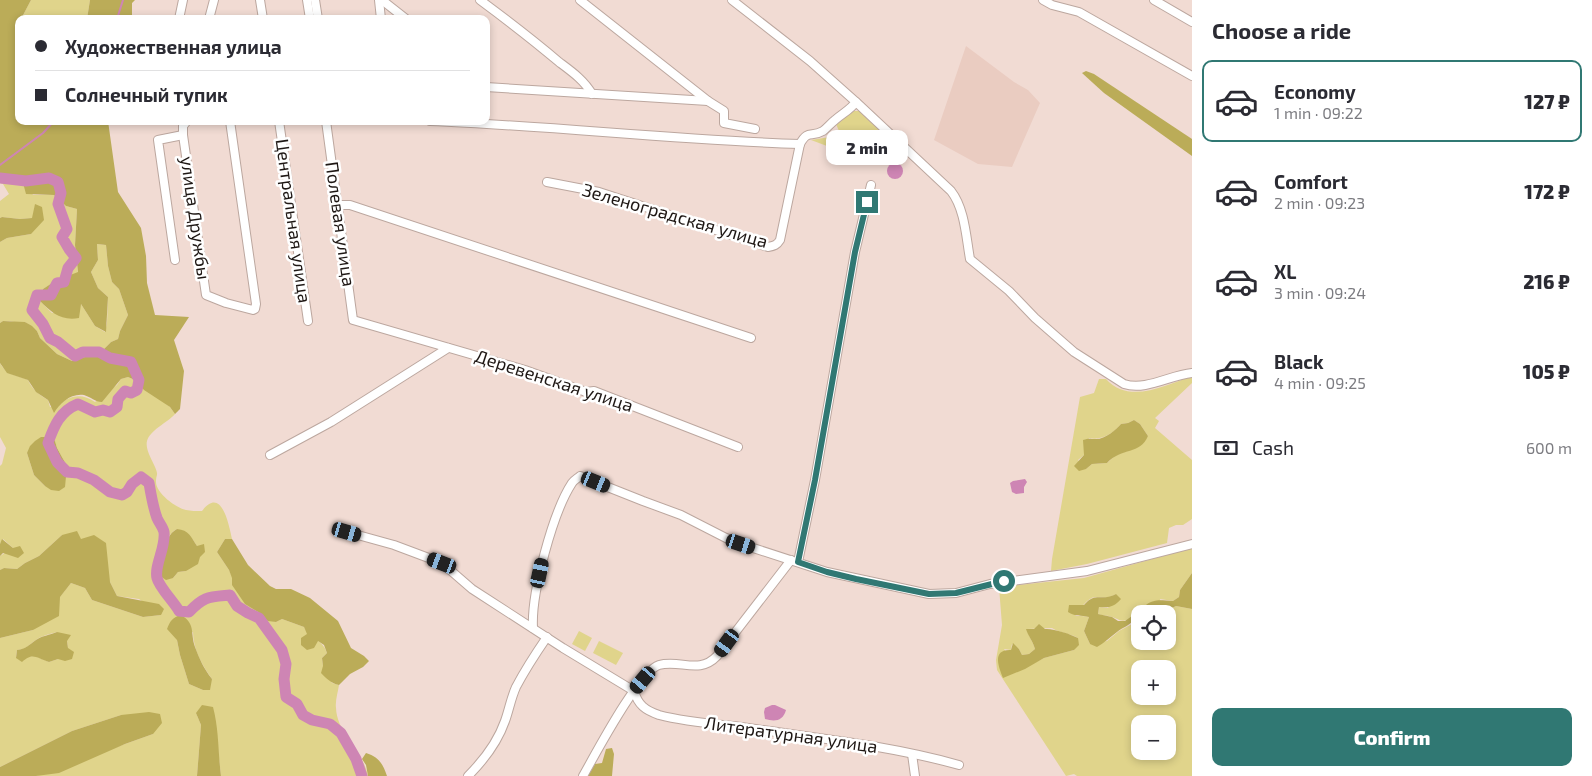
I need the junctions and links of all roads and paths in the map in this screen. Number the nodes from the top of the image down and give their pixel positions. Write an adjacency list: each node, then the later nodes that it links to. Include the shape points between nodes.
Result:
1 (183, 0): 12 (street)
2 (214, 0): 13 (street)
3 (260, 0): 14 (street)
4 (307, 0): 15 (street)
5 (316, 0): 16 (street)
6 (380, 0): 17 (street); 18 (street)
7 (480, 0): 22 (street, via 576,75)
8 (580, 0): 23 (street)
9 (732, 0): 24 (street)
10 (1043, 0): 20 (street, via 1079,12)
11 (1154, 0): 19 (street)
12 (180, 15)
13 (210, 15)
14 (262, 15)
15 (309, 15)
16 (318, 15)
17 (381, 15)
18 (401, 15)
19 (1192, 22)
20 (1192, 76)
21 (490, 86): 22 (street)
22 (592, 94): 23 (street)
23 (708, 101): 30 (street, via 724,111 724,124)
24 (856, 102): 32 (street, via 824,130 809,134); 41 (street, via 955,196 970,259 1074,352 1130,386)
25 (490, 124): 32 (street)
26 (184, 125): 31 (street, улица Дружбы)
27 (231, 125): 31 (street, улица Дружбы, via 256,304 251,310 206,295)
28 (280, 125): 37 (street, Центральная улица)
29 (327, 125): 35 (street, Полевая улица)
30 (755, 129)
31 (183, 135): 36 (street, via 158,140)
32 (800, 144): 33 (street, Зеленоградская улица, via 780,240 768,247 599,192)
33 (547, 182)
34 (870, 185): 46 (street, via 815,480)
35 (337, 205): 38 (street, Полевая улица, via 353,320); 39 (street, via 350,205)
36 (175, 260)
37 (308, 321)
38 (358, 322): 40 (street, Деревенская улица)
39 (751, 338)
40 (448, 348): 42 (street, Деревенская улица, via 586,392 594,391); 43 (street, via 331,422)
41 (1192, 373)
42 (738, 447)
43 (270, 455)
44 (347, 532): 47 (street, via 442,563 472,589)
45 (1192, 544): 46 (street, via 1087,571 1019,579 956,593 929,594 827,572)
46 (794, 561): 47 (street, via 726,538 682,515 580,476 573,482 559,509 542,564 533,607); 49 (street, via 711,662 693,666 660,665 651,670)
47 (533, 628): 48 (street)
48 (547, 637): 49 (street); 52 (street, via 516,688 499,733)
49 (634, 690): 50 (street, Литературная улица, via 638,702 646,710 669,717); 53 (street)
50 (912, 754): 51 (street, Литературная улица); 54 (street)
51 (959, 765)
52 (468, 776)
53 (583, 776)
54 (915, 776)

